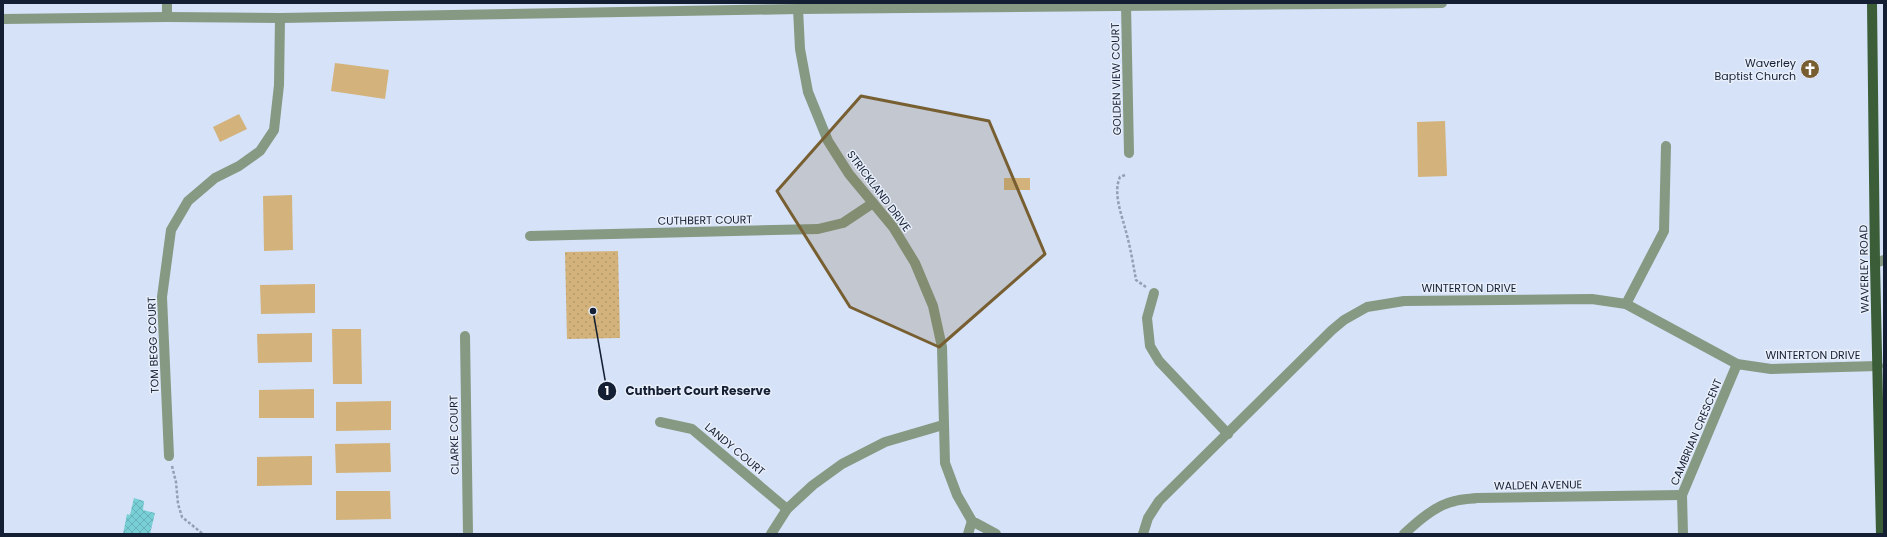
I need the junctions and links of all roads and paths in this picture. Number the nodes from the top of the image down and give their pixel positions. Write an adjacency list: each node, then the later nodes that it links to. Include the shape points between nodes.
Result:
1 (167, 3): 7 (street)
2 (1442, 3): 4 (street)
3 (1872, 3): 15 (main road, WAVERLEY ROAD)
4 (1126, 5): 6 (street); 11 (street, GOLDEN VIEW COURT)
5 (716, 7): 6 (street); 8 (street)
6 (798, 9): 13 (street, STRICKLAND DRIVE, via 800,49 808,92 828,141 849,174)
7 (167, 17): 8 (street); 9 (street)
8 (280, 18): 24 (street, TOM BEGG COURT, via 279,85 274,130 260,152 216,178 188,201 171,230 162,298)
9 (3, 19)
10 (1666, 146): 17 (street, via 1664,231)
11 (1129, 153)
12 (1125, 175): 16 (path, via 1120,177 1117,183 1120,215 1136,280)
13 (873, 203): 14 (street, CUTHBERT COURT, via 843,223 818,230); 22 (street, STRICKLAND DRIVE, via 893,227 915,263 933,306 942,347)
14 (530, 236)
15 (1879, 262): 20 (main road, WAVERLEY ROAD)
16 (1154, 293): 23 (street, via 1147,318 1150,346 1159,361)
17 (1626, 304): 19 (street, WINTERTON DRIVE); 23 (street, WINTERTON DRIVE, via 1592,300 1412,301 1367,307 1332,330)
18 (465, 336): 29 (street, CLARKE COURT)
19 (1737, 364): 20 (street, WINTERTON DRIVE, via 1771,368); 25 (street, CAMBRIAN CRESCENT)
20 (1878, 366): 36 (main road, WAVERLEY ROAD)
21 (660, 422): 26 (street, LANDY COURT, via 692,429)
22 (943, 425): 26 (street, via 885,442 842,464 813,485); 27 (street, STRICKLAND DRIVE, via 945,463 957,495)
23 (1228, 434): 33 (street, WINTERTON DRIVE, via 1159,501)
24 (169, 456): 28 (path, via 182,517)
25 (1682, 495): 34 (street, WALDEN AVENUE, via 1477,498 1454,501 1438,508); 35 (street, CAMBRIAN CRESCENT)
26 (787, 509): 30 (street)
27 (972, 521): 31 (street); 32 (street)
28 (202, 534)
29 (468, 534)
30 (771, 534)
31 (968, 534)
32 (996, 534)
33 (1142, 534)
34 (1404, 534)
35 (1683, 534)
36 (1881, 534)

